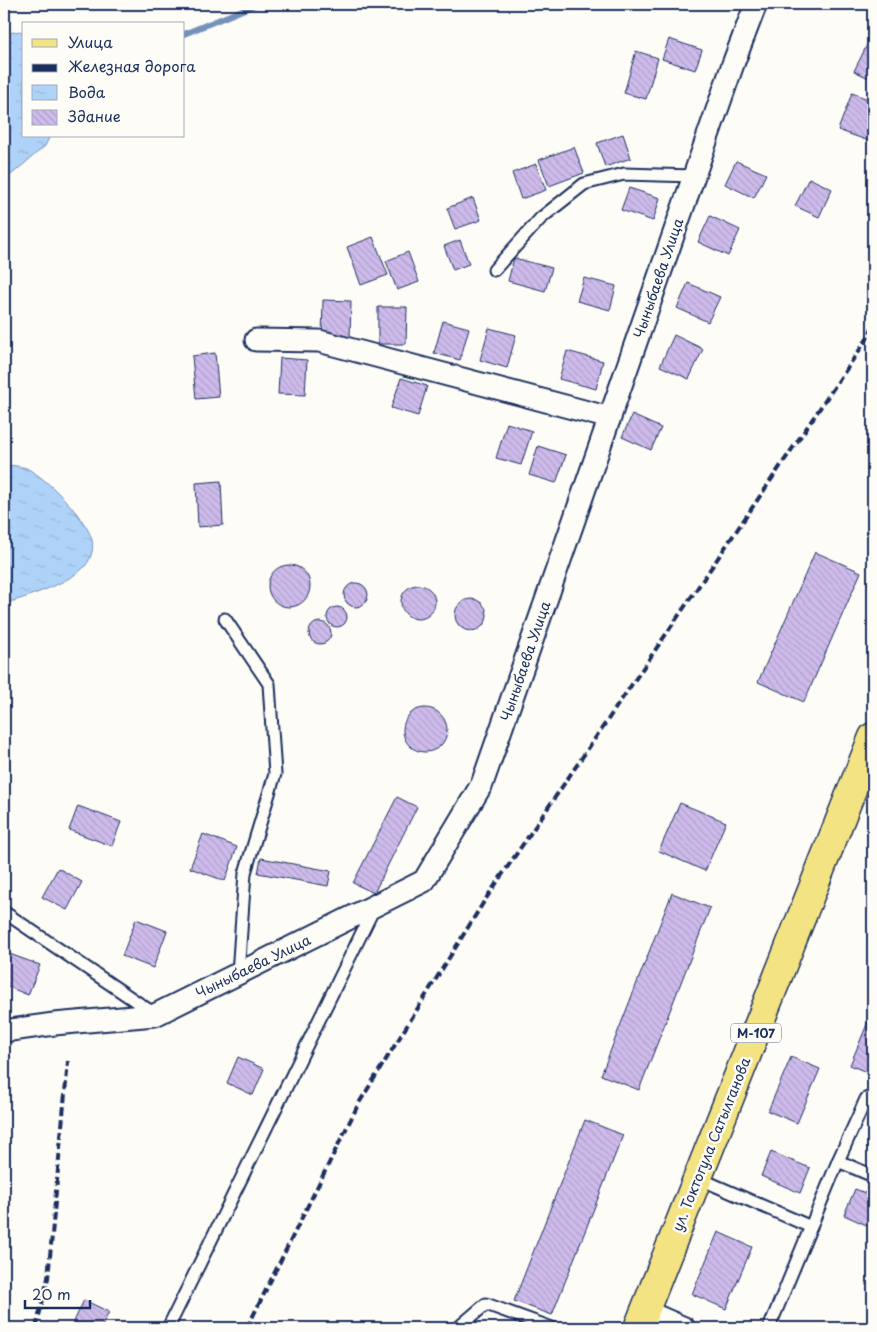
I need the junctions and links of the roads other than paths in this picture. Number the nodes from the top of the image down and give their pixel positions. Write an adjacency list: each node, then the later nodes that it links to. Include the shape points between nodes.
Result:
1 (756, 4): 2 (street, Чыныбаева Улица)
2 (694, 176): 3 (lane, via 624,174 584,184 541,218); 5 (street, Чыныбаева Улица)
3 (494, 270)
4 (256, 340): 5 (street, via 319,341)
5 (610, 418): 8 (street, Чыныбаева Улица, via 482,784 424,881)
6 (225, 620): 10 (lane, via 269,684 275,774 245,873)
7 (873, 737): 16 (main road, ул. Токтогула Сатылганова / М-107)
8 (376, 905): 10 (street, Чыныбаева Улица); 19 (lane)
9 (4, 912): 11 (lane)
10 (238, 974): 11 (street, Чыныбаева Улица)
11 (155, 1014): 12 (street, Чыныбаева Улица)
12 (4, 1031)
13 (873, 1096): 14 (lane, via 866,1099)
14 (838, 1161): 15 (lane); 17 (lane)
15 (873, 1176)
16 (698, 1178): 17 (lane); 18 (main road, ул. Токтогула Сатылганова / М-107)
17 (811, 1227): 23 (lane)
18 (642, 1319): 22 (street)
19 (168, 1328)
20 (458, 1328): 21 (lane, via 486,1304)
21 (552, 1328)
22 (684, 1328)
23 (769, 1328)

